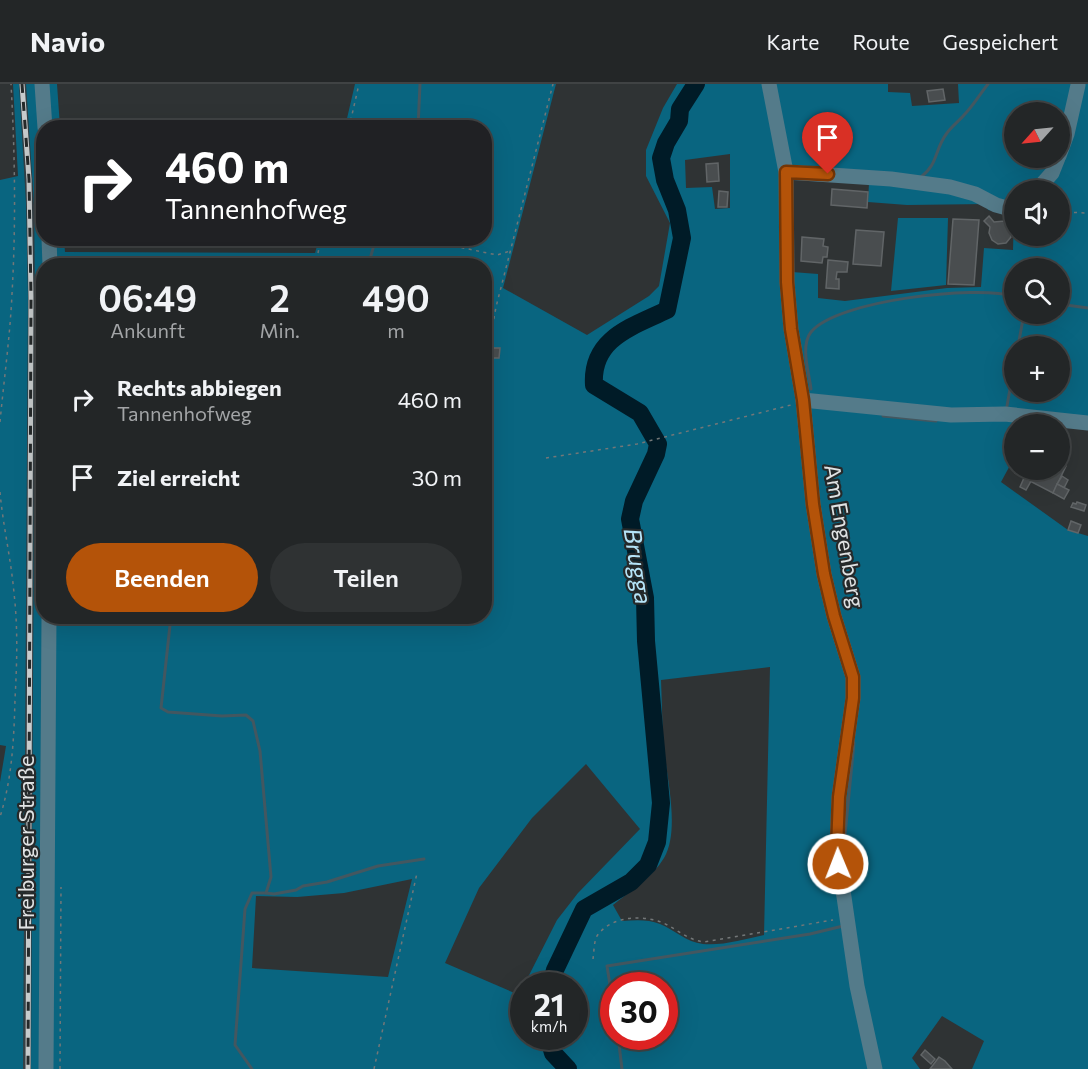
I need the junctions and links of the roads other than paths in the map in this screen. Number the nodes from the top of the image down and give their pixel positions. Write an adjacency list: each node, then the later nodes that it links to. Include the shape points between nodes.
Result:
1 (42, 84): 4 (street)
2 (769, 84): 6 (street, Am Engenberg)
3 (1078, 85): 5 (street)
4 (44, 120)
5 (1070, 121)
6 (786, 172): 7 (street, via 950,187); 8 (street, Am Engenberg, via 787,282)
7 (1004, 205)
8 (803, 400): 9 (street, via 951,416 1005,414); 12 (street, Am Engenberg, via 824,574 853,677 837,849 845,918)
9 (1088, 423)
10 (49, 624): 11 (street, Freiburger Straße)
11 (46, 1069)
12 (875, 1069)

